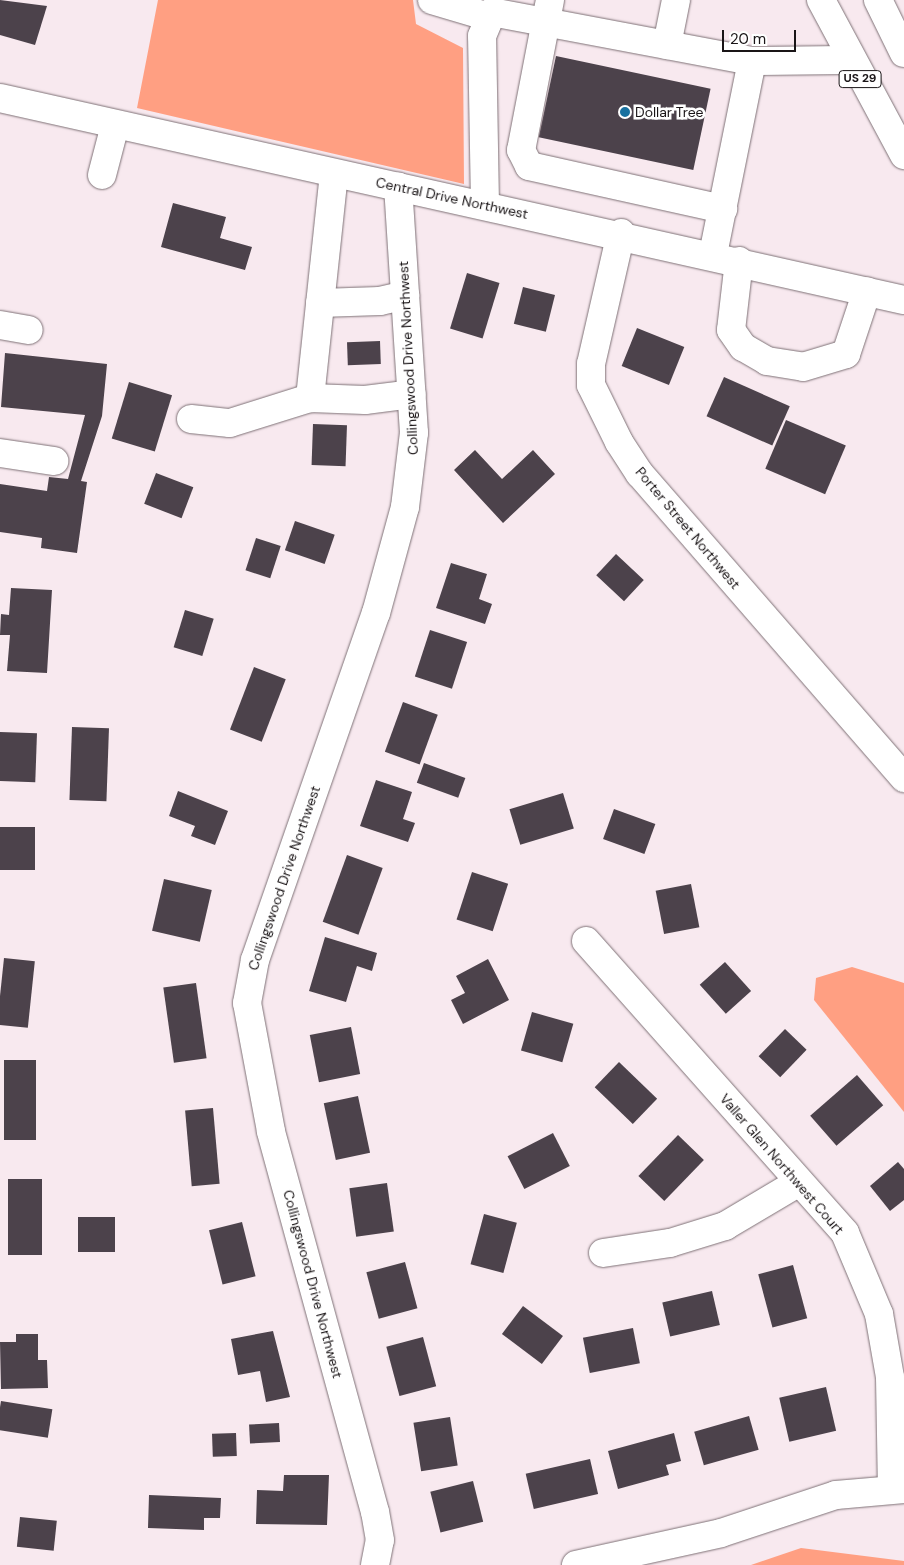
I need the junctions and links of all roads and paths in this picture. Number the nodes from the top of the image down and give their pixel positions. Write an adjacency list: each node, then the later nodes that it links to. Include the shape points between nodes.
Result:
1 (432, 0): 6 (main road)
2 (676, 0): 7 (main road)
3 (821, 0): 9 (main road, US 29)
4 (878, 0): 8 (main road)
5 (548, 10): 6 (main road, via 503,11); 7 (main road); 18 (main road, via 521,150 529,166)
6 (489, 16): 17 (main road, via 482,36)
7 (667, 44): 10 (main road)
8 (904, 52)
9 (850, 60): 10 (main road); 13 (main road, US 29)
10 (752, 61): 18 (main road)
11 (0, 98): 12 (main road, Central Drive Northwest)
12 (116, 124): 14 (main road, Central Drive Northwest); 15 (main road)
13 (904, 155)
14 (334, 174): 16 (main road, Central Drive Northwest); 24 (main road)
15 (102, 175)
16 (398, 187): 17 (main road, Central Drive Northwest); 22 (main road, Collingswood Drive Northwest)
17 (486, 205): 19 (main road, Central Drive Northwest)
18 (722, 209): 20 (main road)
19 (621, 233): 20 (main road, Central Drive Northwest); 32 (main road, Porter Street Northwest, via 591,364 591,385 619,442 640,474)
20 (726, 258): 21 (main road, Central Drive Northwest); 21 (main road, via 731,330 743,347 767,361 803,367 846,354)
21 (867, 291): 23 (main road, Central Drive Northwest)
22 (405, 295): 24 (main road, via 380,301); 27 (main road, Collingswood Drive Northwest)
23 (904, 300)
24 (320, 303): 28 (main road)
25 (0, 325): 26 (main road)
26 (29, 330)
27 (412, 394): 28 (main road, via 365,400); 37 (main road, Collingswood Drive Northwest, via 414,456 403,516 376,614 255,960 247,1003 271,1131 375,1512 380,1540)
28 (310, 398): 29 (main road, via 230,423)
29 (191, 419)
30 (0, 453): 31 (main road)
31 (54, 461)
32 (904, 778)
33 (586, 941): 34 (main road, Valler Glen Northwest Court)
34 (799, 1182): 35 (main road, via 725,1226 670,1243); 36 (main road, Valler Glen Northwest Court, via 845,1233 879,1314 890,1377)
35 (603, 1253)
36 (898, 1489): 38 (main road, via 836,1495 721,1533)
37 (375, 1565)
38 (576, 1565)

